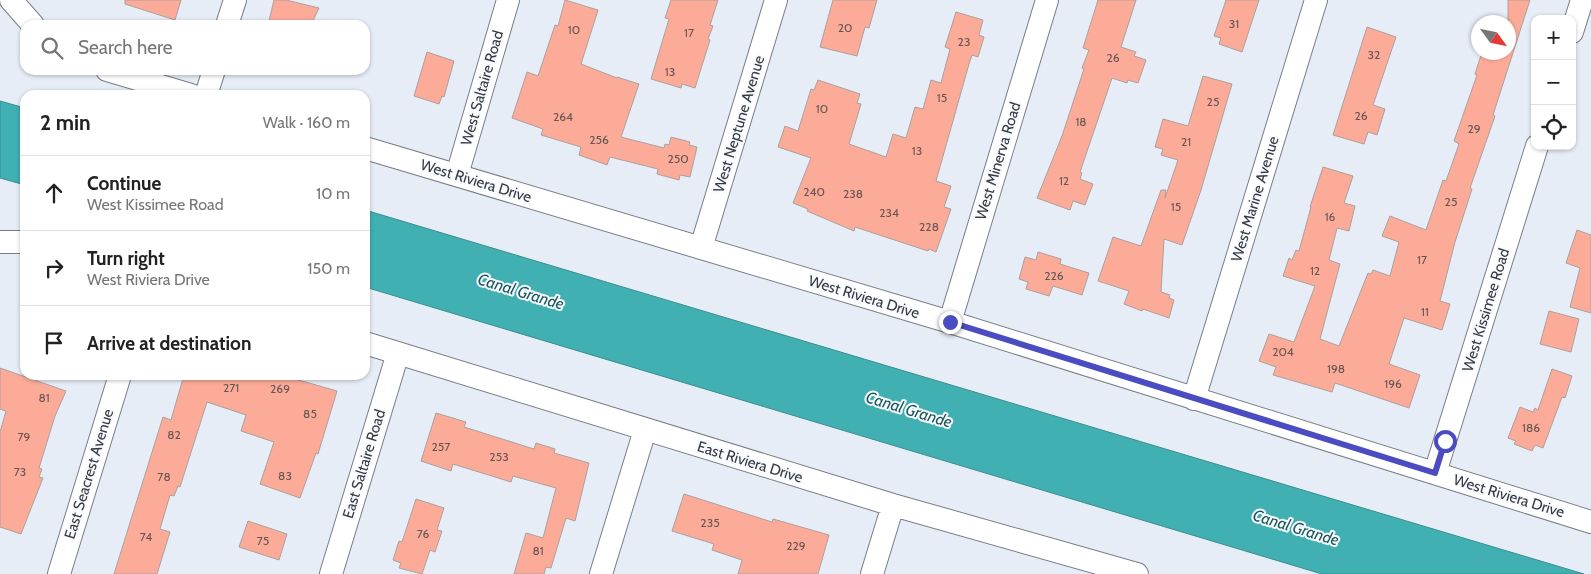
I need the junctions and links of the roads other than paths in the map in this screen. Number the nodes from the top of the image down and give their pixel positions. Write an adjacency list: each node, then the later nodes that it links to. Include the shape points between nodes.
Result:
1 (11, 0): 9 (street)
2 (235, 0): 10 (street)
3 (508, 0): 17 (street, West Saltaire Road)
4 (776, 0): 20 (street, West Neptune Avenue)
5 (1047, 0): 21 (street, West Minerva Road)
6 (1316, 0): 25 (street, West Marine Avenue)
7 (1582, 0): 8 (street)
8 (1576, 19)
9 (29, 20)
10 (229, 20)
11 (124, 75): 13 (street)
12 (212, 75): 14 (street)
13 (174, 90)
14 (208, 90)
15 (370, 149): 17 (street, West Riviera Drive)
16 (1536, 150): 27 (street, West Kissimee Road)
17 (457, 175): 20 (street, West Riviera Drive)
18 (0, 242): 19 (street)
19 (20, 242)
20 (701, 248): 21 (street, West Riviera Drive)
21 (950, 322): 25 (street, West Riviera Drive)
22 (370, 345): 23 (street, East Riviera Drive)
23 (398, 354): 26 (street, East Riviera Drive); 31 (street, East Saltaire Road)
24 (118, 380): 30 (street, East Seacrest Avenue)
25 (1194, 399): 27 (street, West Riviera Drive)
26 (645, 430): 28 (street, East Riviera Drive); 32 (street)
27 (1435, 473): 29 (street, West Riviera Drive)
28 (893, 505): 33 (street); 34 (street, East Riviera Drive)
29 (1591, 522)
30 (59, 574)
31 (331, 574)
32 (601, 574)
33 (872, 574)
34 (1137, 574)

